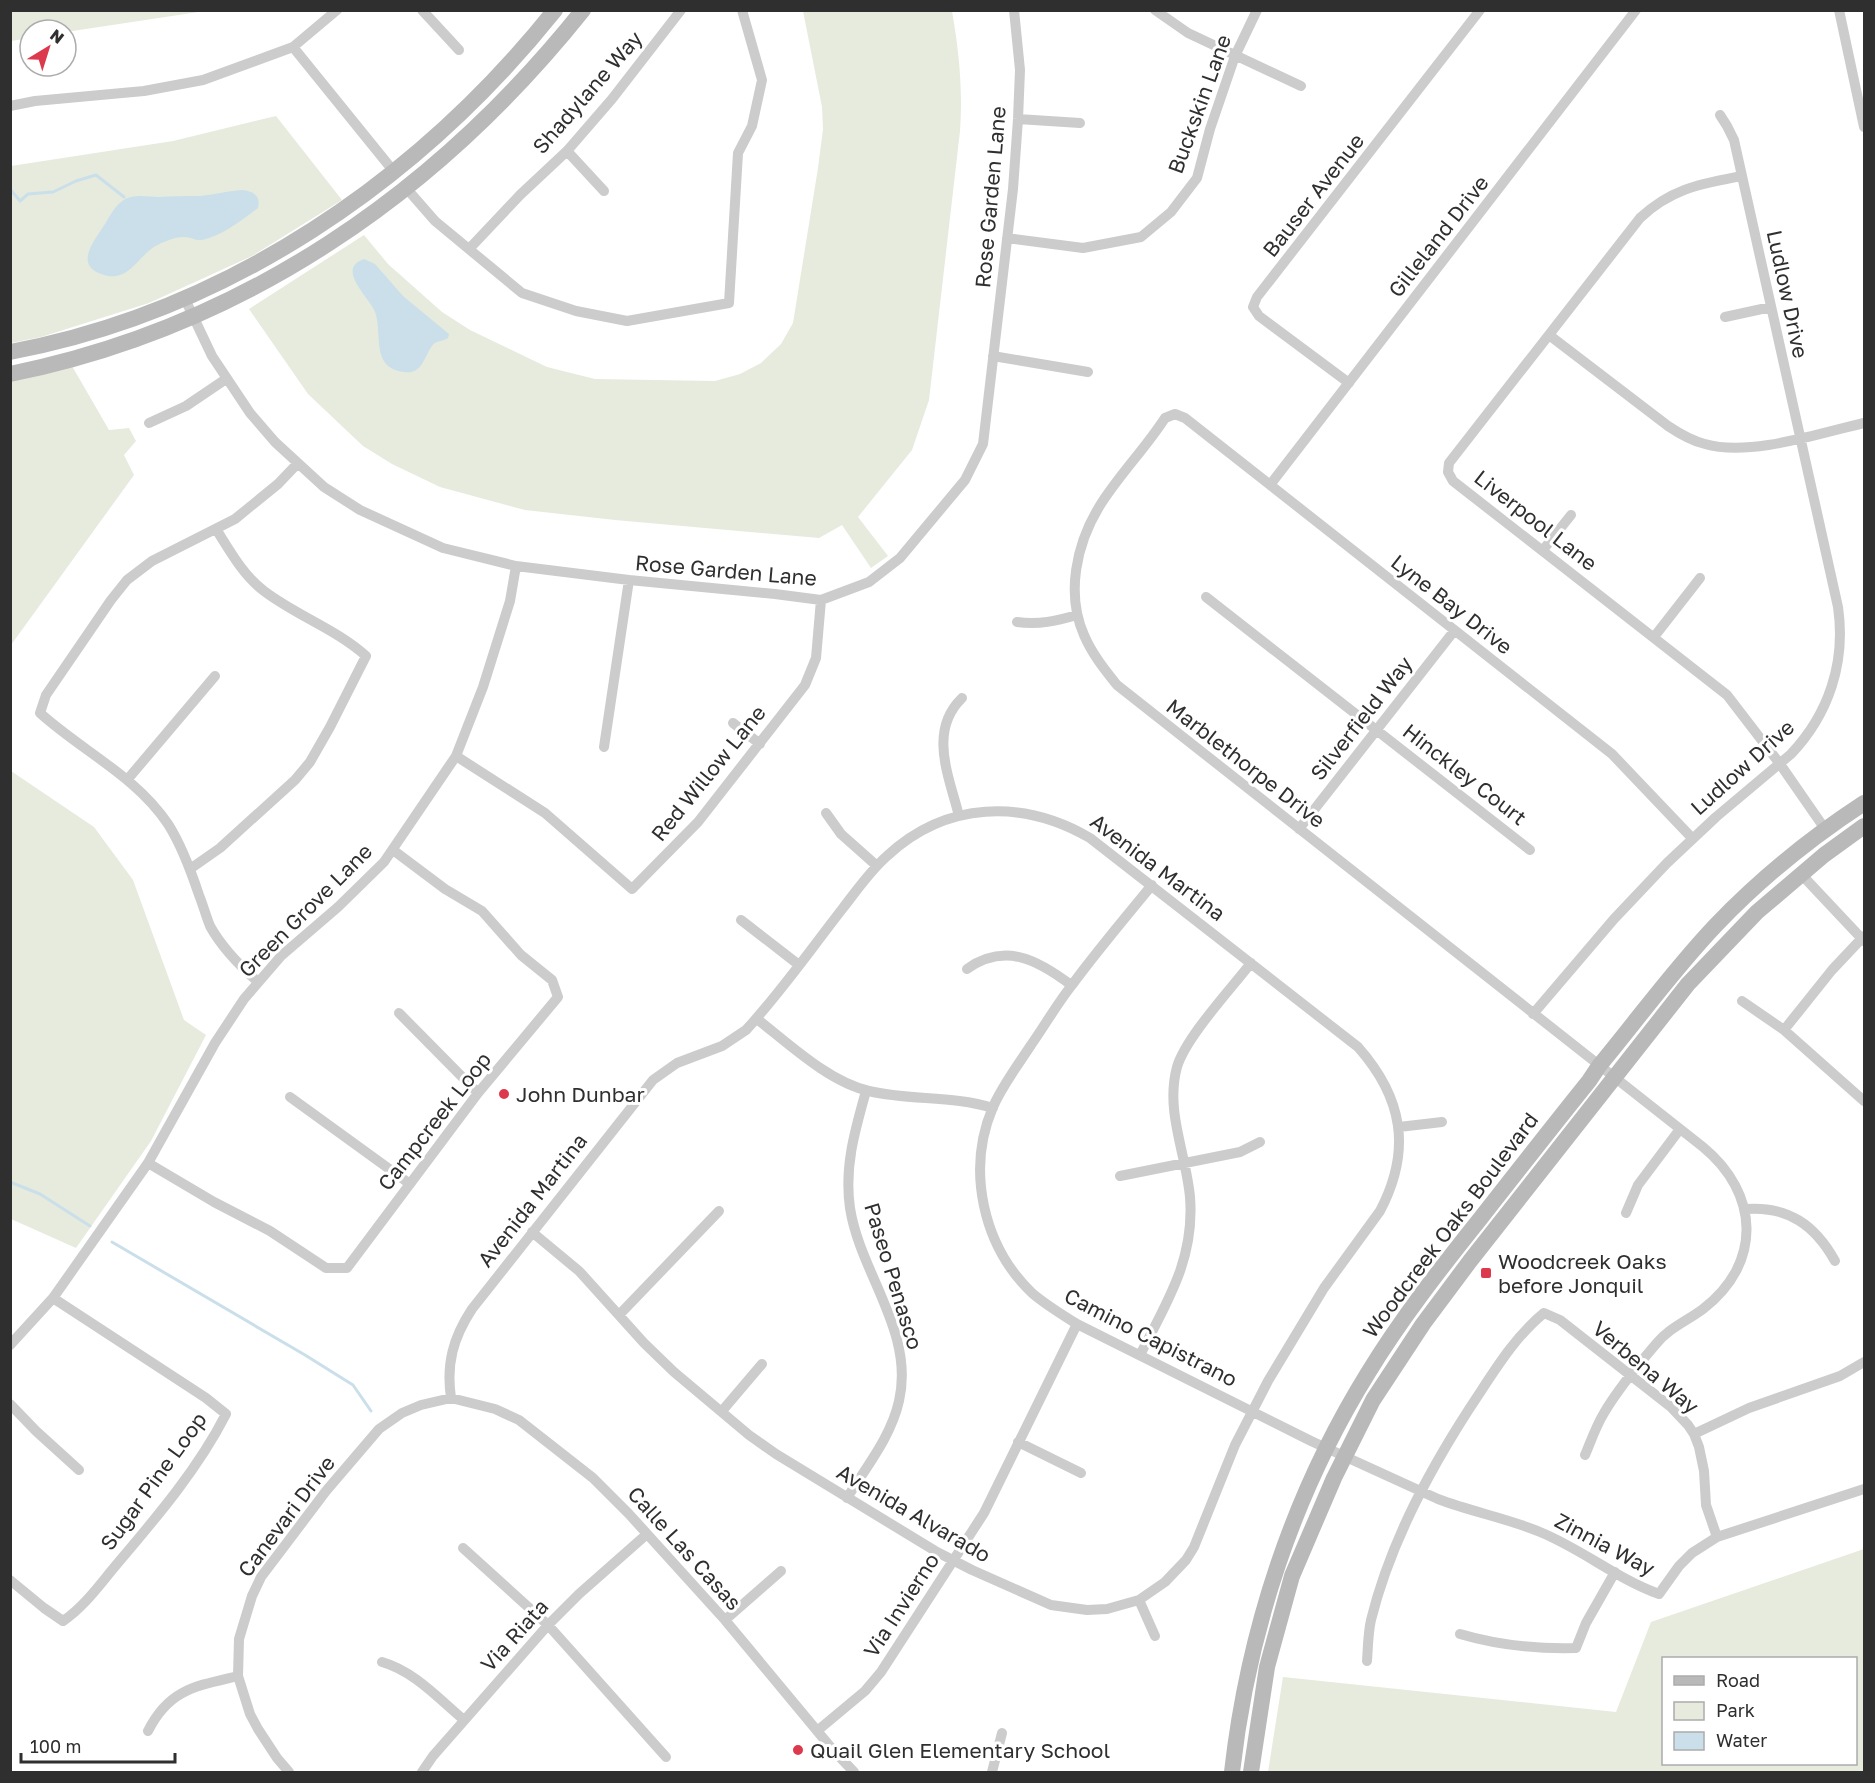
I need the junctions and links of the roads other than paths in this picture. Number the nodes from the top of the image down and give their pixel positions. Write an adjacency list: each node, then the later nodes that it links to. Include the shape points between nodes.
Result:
1 (337, 10): 13 (street)
2 (422, 10): 14 (street)
3 (555, 10): 17 (main road)
4 (583, 10): 26 (main road, via 506,100)
5 (681, 10): 23 (street, Shadylane Way)
6 (742, 10): 29 (street, via 762,80 752,126 738,153 729,303 627,321 576,311 522,293)
7 (1014, 10): 20 (street, Rose Garden Lane, via 1020,70)
8 (1155, 10): 15 (street, via 1188,33)
9 (1257, 10): 15 (street, Buckskin Lane)
10 (1480, 10): 40 (street, Bauser Avenue, via 1253,307 1259,316)
11 (1636, 10): 40 (street, Gilleland Drive)
12 (1839, 10): 22 (street)
13 (292, 47): 18 (street, via 203,80 144,91); 24 (street)
14 (459, 50)
15 (1235, 56): 16 (street); 28 (street, Buckskin Lane, via 1197,178 1172,212 1141,237 1083,248)
16 (1301, 86)
17 (474, 101): 24 (main road); 26 (main road, via 468,118 414,165)
18 (10, 106)
19 (1719, 115): 25 (street, Ludlow Drive, via 1734,141)
20 (1018, 119): 21 (street); 28 (street, Rose Garden Lane)
21 (1080, 123)
22 (1864, 127)
23 (567, 151): 27 (street); 29 (street, Shadylane Way)
24 (395, 173): 30 (main road, via 259,262)
25 (1742, 176): 31 (street, Ludlow Drive); 34 (street, Liverpool Lane, via 1680,190 1653,207)
26 (407, 189): 29 (street, via 435,220); 32 (main road, via 322,249)
27 (604, 190)
28 (1007, 238): 36 (street, Rose Garden Lane)
29 (470, 248)
30 (184, 297): 32 (street, Rose Garden Lane); 35 (main road, via 80,336)
31 (1771, 307): 33 (street); 44 (street, Ludlow Drive)
32 (193, 316): 38 (main road, via 86,356); 39 (street, Rose Garden Lane)
33 (1725, 317)
34 (1549, 335): 44 (street, via 1687,438 1727,448); 49 (street, Liverpool Lane, via 1449,463 1448,472 1453,481)
35 (10, 352)
36 (993, 356): 37 (street); 54 (street, Rose Garden Lane, via 982,444 965,480 900,558 869,582)
37 (1088, 372)
38 (10, 374)
39 (226, 380): 42 (street, via 186,406); 45 (street, Rose Garden Lane, via 269,435)
40 (1349, 383): 46 (street, Gilleland Drive)
41 (1175, 414): 46 (street, Lyne Bay Drive, via 1185,417); 55 (street, Marblethorpe Drive, via 1165,418 1090,523 1078,558)
42 (149, 423)
43 (1864, 423): 44 (street)
44 (1800, 437): 66 (street, Ludlow Drive, via 1838,607 1841,643 1835,678 1822,711 1803,742)
45 (298, 463): 48 (street, via 235,519); 50 (street, Rose Garden Lane, via 324,487 360,510 443,548)
46 (1270, 485): 57 (street, Lyne Bay Drive)
47 (1570, 515): 49 (street)
48 (216, 529): 67 (street, via 152,561 127,580 46,695 40,713); 78 (street, via 262,590 350,642 366,656 310,762 220,848)
49 (1543, 550): 58 (street, Liverpool Lane)
50 (516, 566): 52 (street, Rose Garden Lane); 65 (street, Green Grove Lane, via 510,601 483,687)
51 (1700, 578): 58 (street)
52 (629, 580): 54 (street, Rose Garden Lane); 64 (street)
53 (1206, 597): 62 (street, Hinckley Court)
54 (821, 600): 63 (street, Red Willow Lane, via 816,658 805,685)
55 (1077, 615): 56 (street, via 1049,623); 72 (street, Marblethorpe Drive, via 1094,654 1117,685)
56 (1017, 622)
57 (1454, 631): 62 (street, Silverfield Way); 74 (street, Lyne Bay Drive, via 1612,754)
58 (1654, 637): 66 (street, Liverpool Lane, via 1727,695)
59 (215, 676): 67 (street)
60 (962, 698): 70 (street, via 947,719 942,742)
61 (733, 723): 63 (street)
62 (1377, 730): 72 (street, Silverfield Way); 76 (street, Hinckley Court)
63 (760, 744): 65 (street, Red Willow Lane, via 698,822 632,889 545,813)
64 (604, 747)
65 (456, 756): 75 (street, Green Grove Lane)
66 (1780, 764): 73 (street, Liverpool Lane); 74 (street, Ludlow Drive)
67 (128, 780): 78 (street, via 168,824)
68 (1864, 803): 73 (main road, Woodcreek Oaks Boulevard)
69 (826, 813): 77 (street, via 841,834)
70 (959, 816): 77 (street, Avenida Martina, via 918,833); 80 (street, Avenida Martina, via 1011,812 1053,820 1090,838)
71 (1864, 826): 79 (main road, Woodcreek Oaks Boulevard)
72 (1299, 829): 90 (street, Marblethorpe Drive)
73 (1825, 830): 93 (main road, Woodcreek Oaks Boulevard, via 1717,925)
74 (1692, 838): 90 (street, Ludlow Drive, via 1614,919)
75 (393, 850): 86 (street, Green Grove Lane); 96 (street, Campcreek Loop, via 482,911 521,955 552,980 558,997)
76 (1530, 850)
77 (877, 866): 84 (street, Avenida Martina)
78 (190, 869): 86 (street, via 209,924 224,948)
79 (1802, 874): 82 (street); 94 (main road, Woodcreek Oaks Boulevard, via 1731,938 1688,984)
80 (1152, 885): 83 (street, Avenida Martina); 87 (street, Camino Capistrano)
81 (741, 920): 84 (street)
82 (1864, 938): 92 (street, via 1832,970)
83 (1251, 963): 101 (street, Avenida Martina, via 1358,1047 1389,1091); 105 (street, via 1201,1027 1178,1064 1173,1106)
84 (799, 965): 91 (street, Avenida Martina)
85 (967, 969): 87 (street, via 990,957 1011,956 1032,960)
86 (258, 981): 104 (street, Green Grove Lane, via 225,1027)
87 (1071, 985): 99 (street, Camino Capistrano)
88 (1742, 1001): 92 (street)
89 (399, 1013): 96 (street)
90 (1533, 1014): 93 (street, Marblethorpe Drive)
91 (757, 1018): 95 (street, via 812,1062); 111 (street, Avenida Martina, via 734,1039 677,1063 653,1080)
92 (1784, 1030): 98 (street)
93 (1599, 1066): 94 (street, Marblethorpe Drive); 127 (main road, Woodcreek Oaks Boulevard, via 1410,1311 1368,1372)
94 (1613, 1077): 102 (street, Marblethorpe Drive); 129 (main road, Woodcreek Oaks Boulevard, via 1422,1324 1373,1400)
95 (866, 1091): 99 (street); 134 (street, Paseo Penasco, via 850,1156 850,1210 896,1336 902,1379 891,1426)
96 (478, 1093): 107 (street, Campcreek Loop)
97 (290, 1096): 107 (street)
98 (1864, 1101)
99 (993, 1108): 115 (street, Camino Capistrano, via 983,1146 980,1180 995,1241 1018,1278 1033,1293)
100 (1442, 1122): 101 (street)
101 (1399, 1127): 124 (street, Avenida Martina, via 1398,1164 1380,1211 1304,1318)
102 (1680, 1129): 108 (street, Marblethorpe Drive, via 1728,1171); 110 (street, via 1638,1185)
103 (1260, 1142): 105 (street, via 1240,1152)
104 (148, 1163): 107 (street, Campcreek Loop, via 270,1231 326,1268 347,1268); 113 (street, Green Grove Lane)
105 (1185, 1164): 106 (street); 117 (street, via 1191,1224 1187,1253)
106 (1120, 1176)
107 (410, 1184)
108 (1746, 1209): 112 (street, via 1774,1209 1794,1217 1825,1243); 120 (street, via 1745,1245 1739,1265 1723,1289 1703,1309 1673,1326)
109 (719, 1211): 114 (street)
110 (1626, 1214)
111 (532, 1232): 114 (street, Avenida Alvarado, via 579,1271); 121 (street, Avenida Martina, via 472,1309 456,1336 449,1363)
112 (1835, 1261)
113 (53, 1298): 116 (street, Green Grove Lane); 141 (street, Sugar Pine Loop, via 226,1414 184,1480 80,1609 63,1621)
114 (619, 1315): 123 (street, Avenida Alvarado, via 674,1372)
115 (1077, 1323): 117 (street, Camino Capistrano); 126 (street, Via Invierno)
116 (10, 1345)
117 (1140, 1355): 124 (street, Camino Capistrano)
118 (1864, 1362): 125 (street, via 1840,1376 1749,1408)
119 (762, 1364): 123 (street)
120 (1631, 1376): 125 (street, Verbena Way, via 1671,1407); 128 (street, via 1603,1414); 133 (street, Verbena Way, via 1560,1320 1544,1313 1529,1325 1489,1379 1456,1428)
121 (451, 1398): 135 (street, Calle Las Casas, via 501,1411 531,1428 593,1478); 149 (street, Canevari Drive, via 402,1413 380,1429 326,1491 261,1577 239,1639)
122 (10, 1404): 130 (street)
123 (722, 1411): 134 (street, Avenida Alvarado, via 776,1454)
124 (1252, 1411): 127 (street, Camino Capistrano); 142 (street, Avenida Alvarado, via 1194,1547 1165,1582)
125 (1694, 1434): 136 (street, Verbena Way, via 1704,1471 1706,1505)
126 (1018, 1442): 131 (street); 138 (street, Via Invierno, via 984,1513)
127 (1326, 1448): 129 (street, Camino Capistrano); 159 (main road, Woodcreek Oaks Boulevard, via 1294,1518 1262,1616 1249,1666)
128 (1585, 1455)
129 (1344, 1456): 133 (street, Zinnia Way); 160 (main road, Woodcreek Oaks Boulevard, via 1292,1576 1267,1667)
130 (79, 1470)
131 (1081, 1473)
132 (1864, 1490): 136 (street, Zinnia Way)
133 (1422, 1491): 140 (street, Zinnia Way, via 1459,1507 1541,1532); 147 (street, via 1380,1589 1370,1622)
134 (847, 1498): 138 (street, Avenida Alvarado)
135 (647, 1534): 143 (street, Calle Las Casas); 144 (street, Via Riata)
136 (1717, 1538): 140 (street, Zinnia Way, via 1692,1553 1659,1594)
137 (463, 1548): 144 (street)
138 (953, 1561): 142 (street, Avenida Alvarado, via 1051,1605 1107,1609); 152 (street, Via Invierno, via 881,1672 865,1691)
139 (782, 1571): 143 (street)
140 (1615, 1572): 145 (street, via 1576,1648 1495,1642)
141 (10, 1580)
142 (1139, 1600): 146 (street)
143 (725, 1620): 152 (street, Calle Las Casas)
144 (548, 1625): 150 (street, Via Riata); 154 (street)
145 (1460, 1634)
146 (1155, 1636)
147 (1366, 1661)
148 (382, 1662): 150 (street, via 403,1670)
149 (238, 1676): 151 (street, via 181,1692 162,1707); 155 (street, Canevari Drive, via 250,1714)
150 (464, 1720): 156 (street, Via Riata)
151 (148, 1731)
152 (817, 1731): 157 (street, Calle Las Casas)
153 (1002, 1734): 158 (street)
154 (666, 1757)
155 (289, 1773)
156 (422, 1773)
157 (854, 1773)
158 (992, 1773)
159 (1232, 1773)
160 (1251, 1773)

